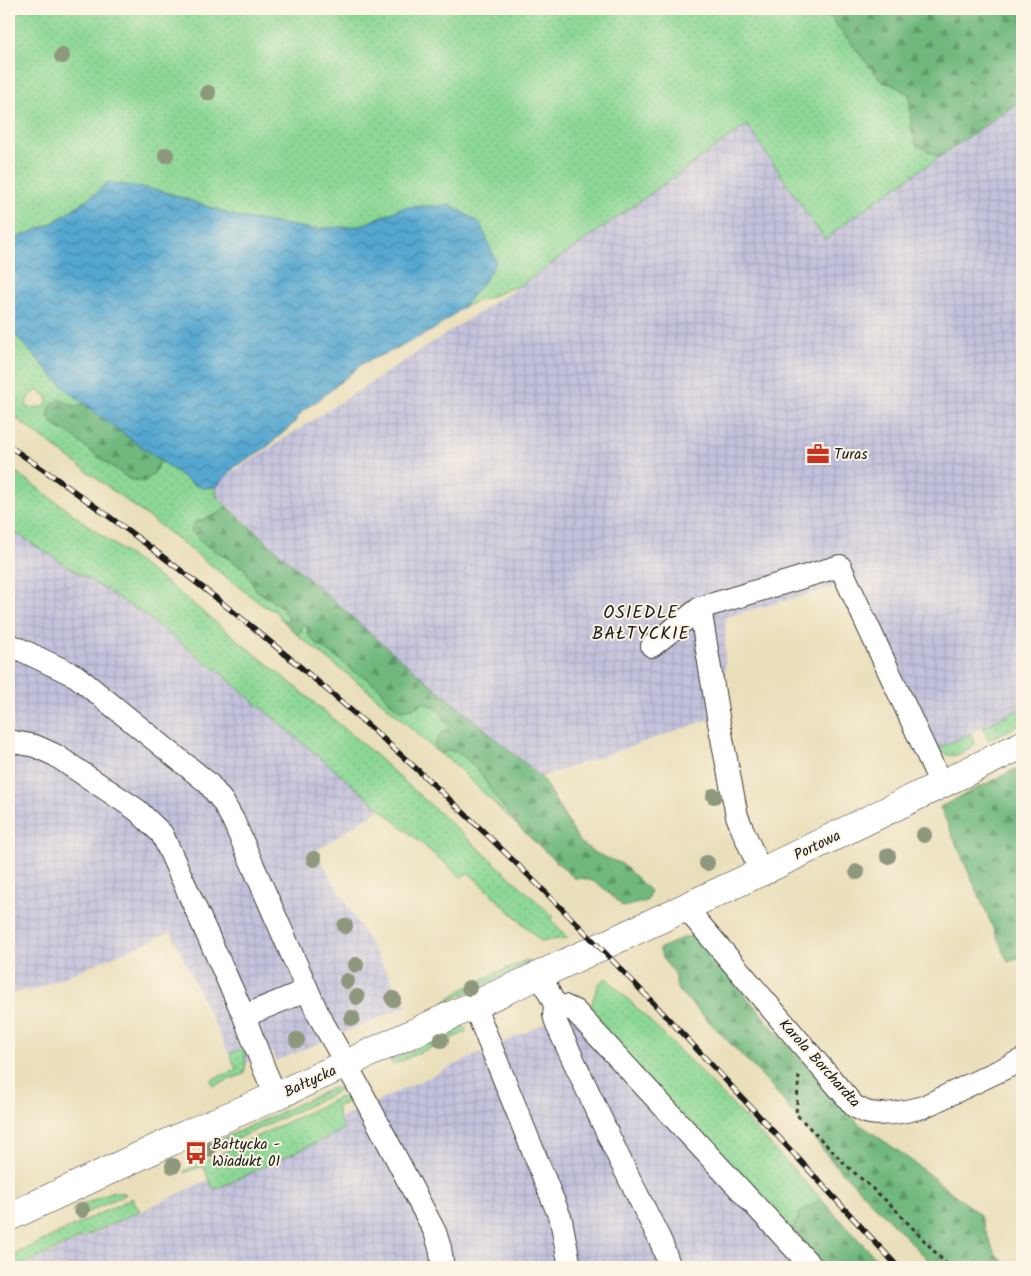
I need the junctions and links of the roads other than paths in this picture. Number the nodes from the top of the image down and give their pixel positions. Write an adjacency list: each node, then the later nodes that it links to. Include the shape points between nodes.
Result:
1 (700, 608): 2 (street); 6 (street, via 840,566); 7 (street, via 737,816)
2 (652, 646)
3 (9, 652): 11 (street, via 15,647 76,676 208,783 233,820)
4 (9, 741): 14 (street, via 35,746 55,755 137,810 162,834)
5 (1022, 745): 6 (main road, Portowa)
6 (941, 784): 7 (main road, Portowa)
7 (761, 872): 8 (main road, Portowa)
8 (685, 907): 9 (main road, Portowa); 15 (street, Karola Borchardta, via 855,1106 866,1112 884,1114 923,1106)
9 (611, 942): 10 (main road, Bałtycka)
10 (540, 974): 12 (main road, Bałtycka); 13 (street)
11 (307, 990): 14 (street); 16 (street)
12 (474, 1005): 16 (main road, Bałtycka); 20 (street, via 561,1220)
13 (555, 1005): 21 (street, via 557,1025); 22 (street, via 575,1011)
14 (244, 1016): 17 (street)
15 (1022, 1060)
16 (346, 1064): 17 (main road, Bałtycka); 19 (street, via 435,1232)
17 (276, 1096): 18 (main road, Bałtycka)
18 (9, 1217)
19 (443, 1267)
20 (570, 1267)
21 (670, 1267)
22 (812, 1267)

